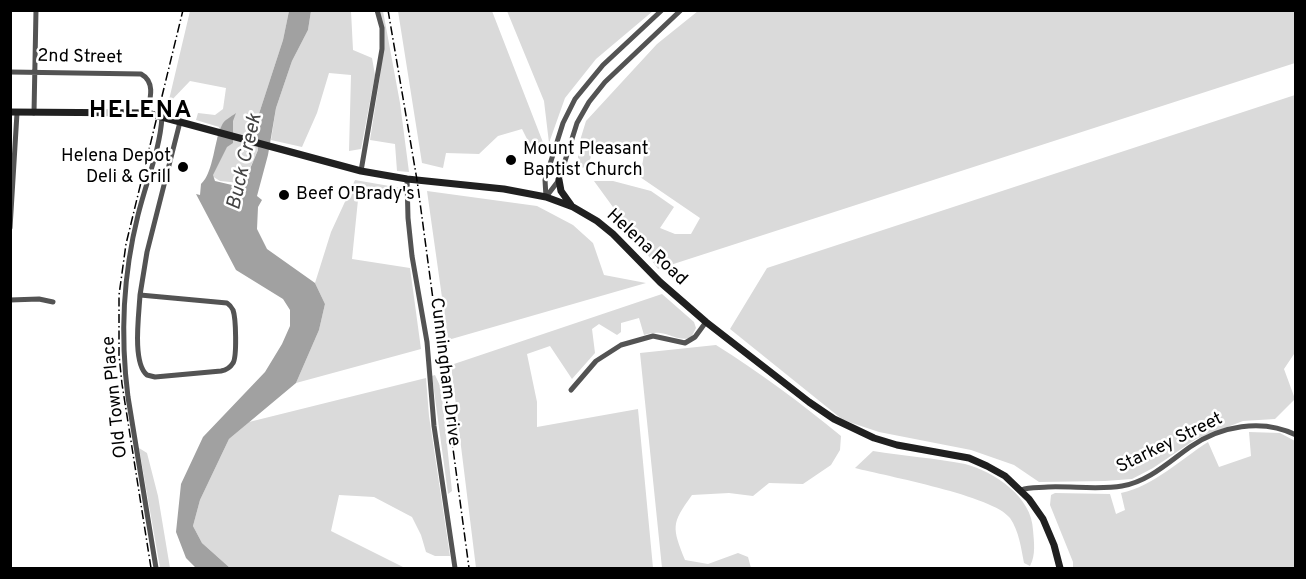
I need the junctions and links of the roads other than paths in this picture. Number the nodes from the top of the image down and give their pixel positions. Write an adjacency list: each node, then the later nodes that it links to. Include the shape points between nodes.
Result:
1 (36, 10): 6 (street)
2 (377, 10): 12 (street, via 382,49)
3 (662, 10): 15 (street, via 574,99 562,123 545,180)
4 (681, 10): 14 (street, via 588,102 572,135)
5 (10, 72): 6 (street, 2nd Street)
6 (35, 72): 8 (street); 9 (street, 2nd Street, via 138,74 148,78 151,90)
7 (14, 113): 8 (main road, Helena Road); 17 (street)
8 (34, 113): 9 (main road, Helena Road)
9 (147, 113): 10 (main road, Helena Road)
10 (162, 117): 11 (main road, Helena Road); 25 (street, Old Town Place, via 128,261 123,325 127,388)
11 (180, 122): 12 (main road, Helena Road); 18 (street)
12 (361, 171): 13 (main road, Helena Road)
13 (407, 179): 15 (main road, Helena Road); 26 (street, Cunningham Drive, via 412,256 427,342 434,426)
14 (559, 180): 15 (street); 16 (main road, via 561,191)
15 (546, 197): 16 (main road, Helena Road)
16 (573, 207): 21 (main road, Helena Road, via 613,234)
17 (10, 228)
18 (140, 295): 18 (street, via 140,365 147,375 221,371 233,363 235,316 227,303)
19 (10, 300): 20 (street, via 39,298)
20 (53, 302)
21 (706, 322): 22 (street, via 685,343 653,336 621,345 596,361); 24 (main road, Helena Road, via 844,425 883,441 979,462)
22 (571, 390)
23 (1296, 435): 24 (street, Starkey Street, via 1270,426 1232,428 1197,443 1131,484)
24 (1021, 490): 27 (main road, Helena Road, via 1043,519)
25 (156, 568)
26 (455, 568)
27 (1060, 568)

